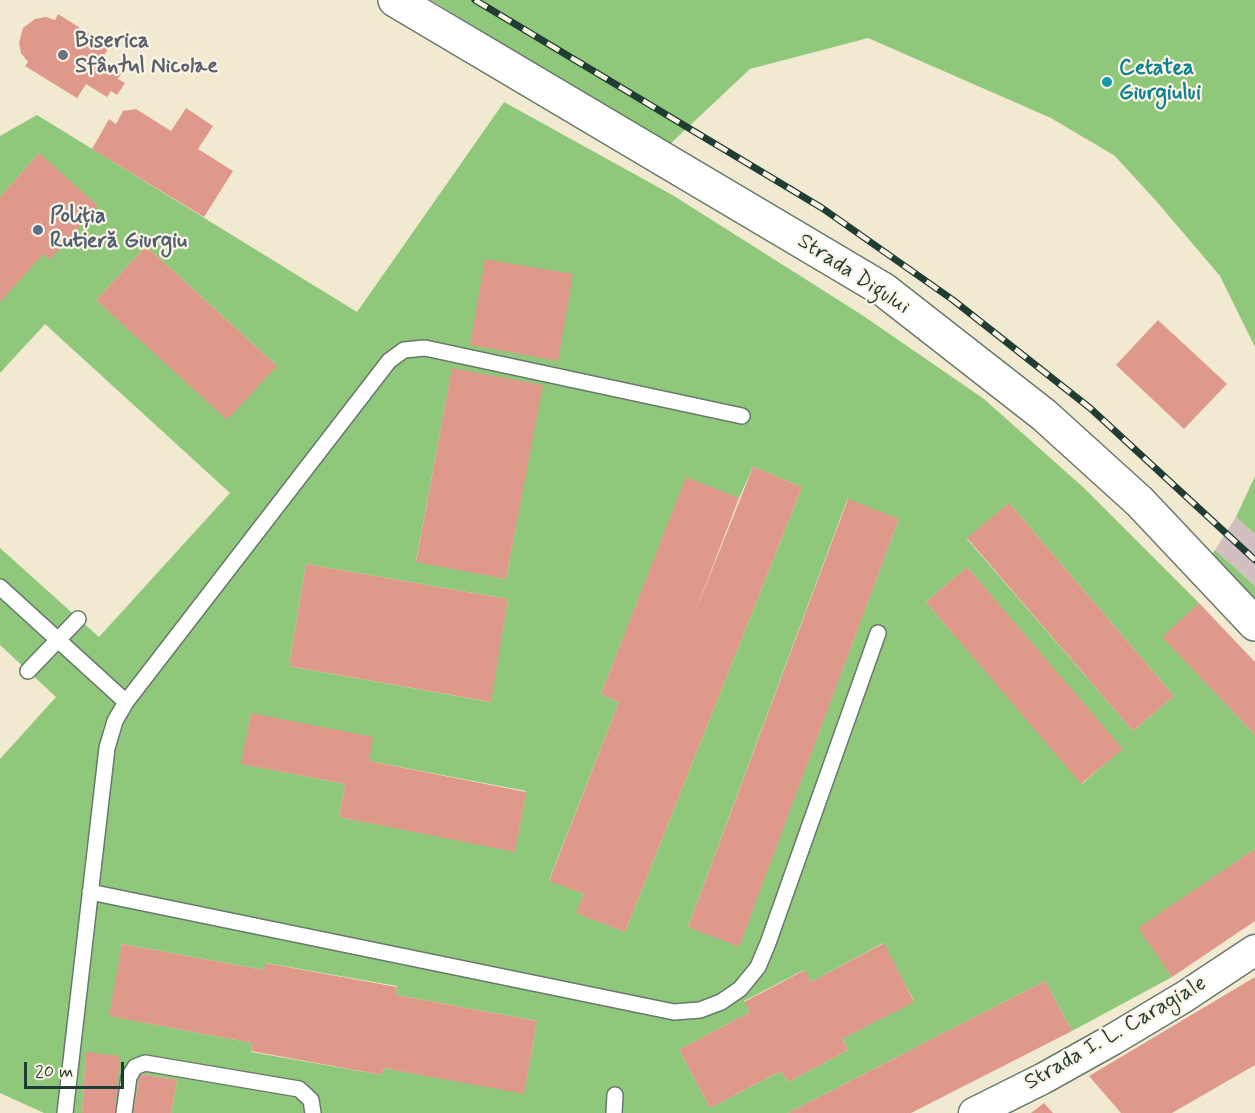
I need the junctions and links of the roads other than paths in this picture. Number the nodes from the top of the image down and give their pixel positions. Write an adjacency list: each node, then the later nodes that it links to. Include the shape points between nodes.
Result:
1 (395, 0): 5 (street, Strada Digului, via 884,290 1044,415 1140,502)
2 (742, 416): 9 (lane, via 425,348 404,350 389,361)
3 (0, 587): 7 (lane)
4 (78, 619): 7 (lane)
5 (1255, 624)
6 (878, 633): 10 (lane, via 758,967 740,989 700,1010 674,1012)
7 (58, 640): 8 (lane); 9 (lane)
8 (28, 671)
9 (126, 702): 10 (lane, via 107,748)
10 (90, 892): 14 (lane)
11 (1255, 950): 13 (street, Strada I. L. Caragiale, via 1112,1040)
12 (615, 1095): 17 (lane)
13 (982, 1111)
14 (65, 1113)
15 (124, 1113): 16 (lane, via 129,1077 135,1067 145,1063 299,1089 311,1100)
16 (313, 1113)
17 (614, 1113)

